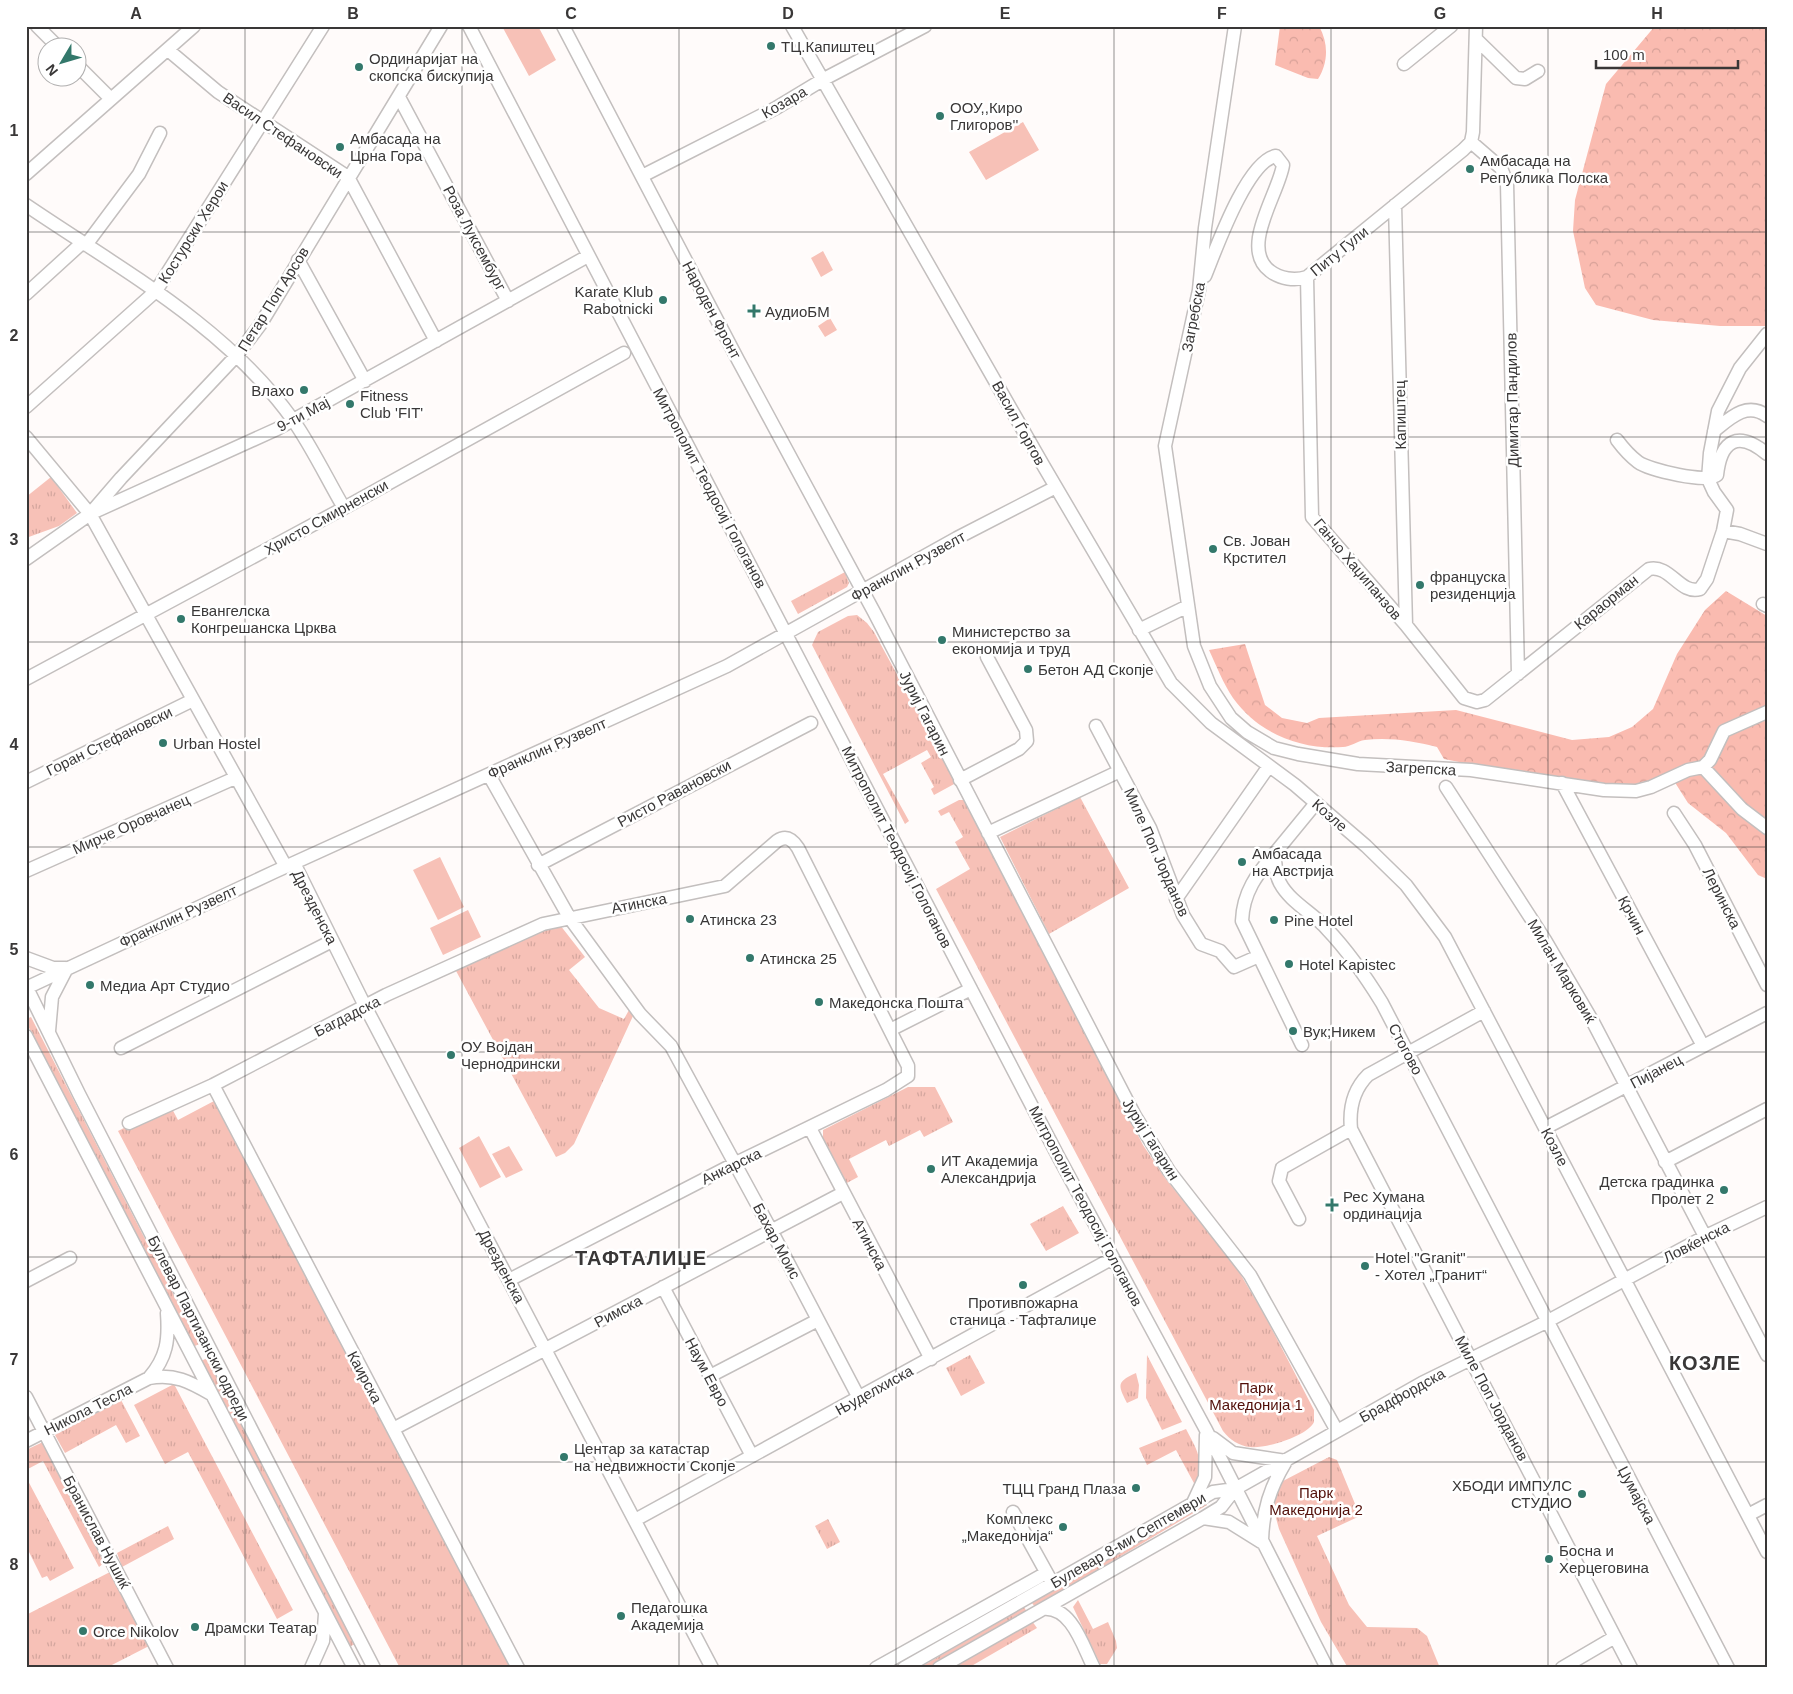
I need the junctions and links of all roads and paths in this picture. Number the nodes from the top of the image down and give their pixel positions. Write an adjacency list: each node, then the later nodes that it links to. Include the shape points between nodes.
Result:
1 (37, 26): 12 (street)
2 (194, 26): 14 (street)
3 (323, 26): 21 (street, Костурски Херои)
4 (441, 26): 19 (street, Петар Поп Арсов)
5 (469, 26): 30 (street, Митрополит Теодосиј Гологанов)
6 (563, 26): 25 (street, Народен Фронт)
7 (792, 26): 18 (street, Васил Ѓоргов)
8 (926, 26): 18 (street, Козара)
9 (1476, 26): 13 (street)
10 (1234, 27): 33 (street, Загребска)
11 (1446, 28): 15 (street)
12 (49, 38)
13 (1476, 39): 16 (street, via 1516,78 1525,79); 23 (street)
14 (168, 50): 20 (street); 21 (street, Васил Стефановски, via 218,92)
15 (1404, 64)
16 (1538, 71)
17 (88, 76): 20 (street)
18 (824, 79): 25 (street, Козара, via 776,108); 50 (street, Васил Ѓоргов)
19 (398, 97): 26 (street, Петар Поп Арсов); 36 (street, Роза Луксембург)
20 (110, 99): 24 (street)
21 (262, 122): 26 (street, Васил Стефановски); 34 (street, Костурски Херои)
22 (160, 133): 29 (street, via 139,174)
23 (1471, 142): 28 (street, Питу Гули); 63 (street, Димитар Пандилов, via 1501,168 1507,183)
24 (26, 174)
25 (642, 176): 56 (street, Народен Фронт)
26 (348, 177): 31 (street, Петар Поп Арсов); 38 (street, Васил Стефановски)
27 (26, 205): 29 (street)
28 (1395, 205): 32 (street, Питу Гули); 59 (street, Капиштец)
29 (84, 244): 34 (street); 35 (street)
30 (588, 256): 36 (street, 9-ти Мај); 61 (street, Митрополит Теодосиј Гологанов)
31 (298, 260): 40 (street, Петар Поп Арсов, via 260,325); 41 (street)
32 (1307, 277): 33 (street, Питу Гули, via 1297,280 1274,275 1262,261 1259,238 1263,218 1283,165 1276,156 1264,161 1231,212); 59 (street, Ганчо Хаџипанзов, via 1312,517)
33 (1199, 290): 57 (street, Загребска, via 1165,446)
34 (156, 291): 40 (street); 42 (street, Костурски Херои)
35 (26, 294)
36 (508, 301): 38 (street, 9-ти Мај)
37 (1767, 334): 45 (street, via 1728,387)
38 (436, 341): 41 (street, 9-ти Мај)
39 (624, 353): 51 (street, Христо Смирненски)
40 (238, 355): 44 (street); 52 (street, Петар Поп Арсов)
41 (365, 381): 44 (street, 9-ти Мај)
42 (26, 407)
43 (1767, 416): 45 (street, via 1760,411 1738,412)
44 (293, 420): 51 (street); 52 (street, 9-ти Мај)
45 (1714, 431): 49 (street)
46 (26, 437): 52 (street, Дрезденска)
47 (1617, 440): 49 (street, via 1640,464)
48 (1767, 454): 49 (street, via 1750,442 1736,441 1725,447 1720,454 1717,475)
49 (1708, 479): 53 (street, Караорман, via 1727,510)
50 (1056, 487): 56 (street, Франклин Рузвелт); 60 (street, Васил Ѓоргов)
51 (344, 508): 58 (street, Христо Смирненски)
52 (90, 514): 55 (street, Петар Поп Арсов); 58 (street, Дрезденска)
53 (1723, 530): 54 (street, via 1760,539); 63 (street, Караорман, via 1707,578 1700,589 1686,587 1661,569 1649,569)
54 (1767, 544)
55 (26, 559)
56 (863, 592): 61 (street, Франклин Рузвелт); 75 (street, Јуриј Гагарин)
57 (1188, 606): 60 (street); 78 (street, Загрепска, via 1199,662 1219,702 1247,732 1274,748 1358,764 1471,770)
58 (146, 615): 64 (street, Христо Смирненски); 65 (street, Дрезденска)
59 (1406, 625): 66 (street, Ганчо Хаџипанзов, via 1464,698 1477,702)
60 (1139, 630): 70 (street, Васил Ѓоргов, via 1171,683 1192,705 1228,737)
61 (787, 634): 73 (street, Франклин Рузвелт, via 727,666); 97 (street, Митрополит Теодосиј Гологанов)
62 (987, 657): 75 (street, via 1026,730 1027,741 1020,749)
63 (1518, 674): 66 (street, Караорман)
64 (26, 679)
65 (192, 700): 74 (street, Дрезденска); 76 (street, Горан Стефановски)
66 (1485, 700)
67 (1767, 712): 71 (street, via 1728,728)
68 (811, 724): 86 (street, Ристо Равановски)
69 (1096, 726): 72 (street, Миле Поп Јорданов)
70 (1270, 766): 77 (street, Васил Ѓоргов); 89 (street)
71 (1703, 767): 78 (street, Загрепска, via 1636,791); 82 (street, via 1742,809)
72 (1120, 771): 83 (street); 89 (street, Миле Поп Јорданов, via 1150,828)
73 (489, 775): 85 (street, Франклин Рузвелт); 86 (street, Бахар Моис)
74 (235, 778): 85 (street, Дрезденска); 87 (street, Мирче Оровчанец)
75 (960, 780): 83 (street, Јуриј Гагарин)
76 (26, 782)
77 (1290, 782): 80 (street, Козле)
78 (1562, 783): 105 (street, Крчин)
79 (1446, 787): 109 (street, Милан Марковиќ, via 1568,979)
80 (1316, 803): 84 (street); 99 (street, Козле, via 1386,864 1423,906 1445,937)
81 (1674, 813): 95 (street, Леринска, via 1695,845)
82 (1767, 828)
83 (988, 833): 142 (street, Јуриј Гагарин, via 1135,1116 1169,1171 1250,1275)
84 (1275, 853): 92 (street, via 1251,885 1243,904 1242,921); 107 (street, Стогово, via 1280,882 1356,962)
85 (290, 865): 91 (street, Дрезденска); 94 (street, Франклин Рузвелт)
86 (538, 865): 90 (street, Бахар Моис)
87 (26, 871)
88 (709, 889): 90 (street, Атинска); 101 (street, Анкарска, via 726,885 779,840 791,840 798,848)
89 (1176, 899): 92 (street, Миле Поп Јорданов, via 1202,944 1220,951 1234,967)
90 (569, 917): 98 (street, Багдадска, via 529,930); 116 (street, Бахар Моис, via 640,1014 671,1046)
91 (332, 941): 98 (street, Дрезденска); 106 (street)
92 (1258, 956): 104 (street)
93 (26, 958): 94 (street, via 54,968)
94 (67, 968): 96 (street, Франклин Рузвелт); 102 (street, via 52,997)
95 (1767, 985)
96 (26, 987): 102 (street, Булевар Партизански одреди)
97 (971, 989): 101 (street); 123 (street, Митрополит Теодосиј Гологанов)
98 (365, 1006): 108 (street, Багдадска); 124 (street, Дрезденска)
99 (1484, 1011): 107 (street, Миле Поп Јорданов); 113 (street, Козле)
100 (1767, 1013): 105 (street, Пијанец)
101 (890, 1030): 112 (street, Анкарска, via 908,1066 908,1076)
102 (49, 1034): 166 (street, Булевар Партизански одреди)
103 (27, 1041): 128 (street, Булевар Партизански одреди)
104 (1302, 1045)
105 (1703, 1046): 109 (street, Пијанец)
106 (121, 1048)
107 (1407, 1052): 114 (street, Миле Поп Јорданов, via 1361,1081 1353,1099); 130 (street, Стогово)
108 (213, 1085): 111 (street, Багдадска); 141 (street, Каирска)
109 (1627, 1087): 113 (street, Пијанец); 115 (street, Милан Марковиќ)
110 (1767, 1110): 115 (street)
111 (129, 1123)
112 (810, 1128): 116 (street, Анкарска); 117 (street, Атинска)
113 (1545, 1128): 125 (street, Козле)
114 (1351, 1129): 119 (street, via 1282,1168 1279,1181); 133 (street, Миле Поп Јорданов)
115 (1665, 1162): 121 (street, Милан Марковиќ)
116 (736, 1163): 120 (street, Бахар Моис); 124 (street, Анкарска)
117 (843, 1192): 120 (street, Римска); 134 (street, Атинска)
118 (1767, 1206): 121 (street, Ловќенска)
119 (1299, 1219)
120 (771, 1230): 127 (street, Римска); 129 (street, Бахар Моис)
121 (1706, 1236): 125 (street, Ловќенска); 132 (street, Милан Марковиќ)
122 (70, 1258): 126 (street)
123 (1113, 1258): 134 (street, Њуделхиска); 140 (street, Митрополит Теодосиј Гологанов)
124 (509, 1280): 131 (street, Дрезденска)
125 (1625, 1280): 130 (street, Брадфордска); 151 (street, Козле)
126 (26, 1281)
127 (663, 1287): 131 (street, Римска); 135 (street, Наум Евро)
128 (166, 1308): 136 (street, Никола Тесла, via 165,1353 161,1364); 137 (street, Булевар Партизански одреди)
129 (818, 1320): 135 (street); 139 (street, Бахар Моис)
130 (1546, 1322): 133 (street, Брадфордска); 176 (street, Џумајска)
131 (545, 1349): 141 (street, Римска); 153 (street, Дрезденска)
132 (1767, 1355)
133 (1471, 1358): 142 (street, Брадфордска); 161 (street, Миле Поп Јорданов)
134 (930, 1359): 139 (street, Њуделхиска)
135 (710, 1376): 145 (street, Наум Евро)
136 (149, 1378): 137 (street, Никола Тесла, via 177,1376); 143 (street, Никола Тесла)
137 (211, 1394): 159 (street, Булевар Партизански одреди)
138 (26, 1397): 143 (street, Бранислав Нушиќ)
139 (859, 1398): 145 (street, Њуделхиска)
140 (1205, 1428): 146 (street, via 1233,1454); 147 (street, Митрополит Теодосиј Гологанов); 148 (street, via 1205,1477)
141 (393, 1429): 167 (street, Каирска)
142 (1337, 1431): 146 (street, Брадфордска)
143 (44, 1432): 144 (street, Никола Тесла); 163 (street, Бранислав Нушиќ)
144 (26, 1441)
145 (752, 1456): 153 (street, Њуделхиска)
146 (1286, 1461): 147 (street, Брадфордска); 154 (street, via 1266,1502)
147 (1235, 1489): 148 (street, Булевар 8-ми Септември, via 1213,1492); 152 (street, Булевар 8-ми Септември, via 1221,1507); 154 (street, Митрополит Теодосиј Гологанов)
148 (1193, 1502): 156 (street, Булевар 8-ми Септември)
149 (1767, 1505): 151 (street)
150 (1012, 1512): 156 (street)
151 (1748, 1515): 155 (street, Козле)
152 (1203, 1518): 154 (street, via 1229,1522); 157 (street, Булевар 8-ми Септември)
153 (635, 1520): 168 (street, Дрезденска)
154 (1262, 1543): 173 (street, Митрополит Теодосиј Гологанов)
155 (1767, 1552)
156 (1050, 1578): 169 (street); 170 (street, Булевар 8-ми Септември)
157 (1074, 1592): 158 (street, Булевар 8-ми Септември); 160 (street, via 1068,1600)
158 (1043, 1609): 160 (street, via 1055,1610); 171 (street, Булевар 8-ми Септември)
159 (325, 1612): 164 (street, via 324,1641); 165 (street, Булевар Партизански одреди)
160 (1066, 1616): 172 (street)
161 (1616, 1637): 162 (street); 175 (street, Миле Поп Јорданов)
162 (1578, 1664): 174 (street)
163 (167, 1668)
164 (311, 1668)
165 (354, 1668)
166 (374, 1668)
167 (518, 1668)
168 (712, 1668)
169 (876, 1668)
170 (904, 1668)
171 (939, 1668)
172 (1094, 1668)
173 (1327, 1668)
174 (1562, 1668)
175 (1632, 1668)
176 (1728, 1668)

